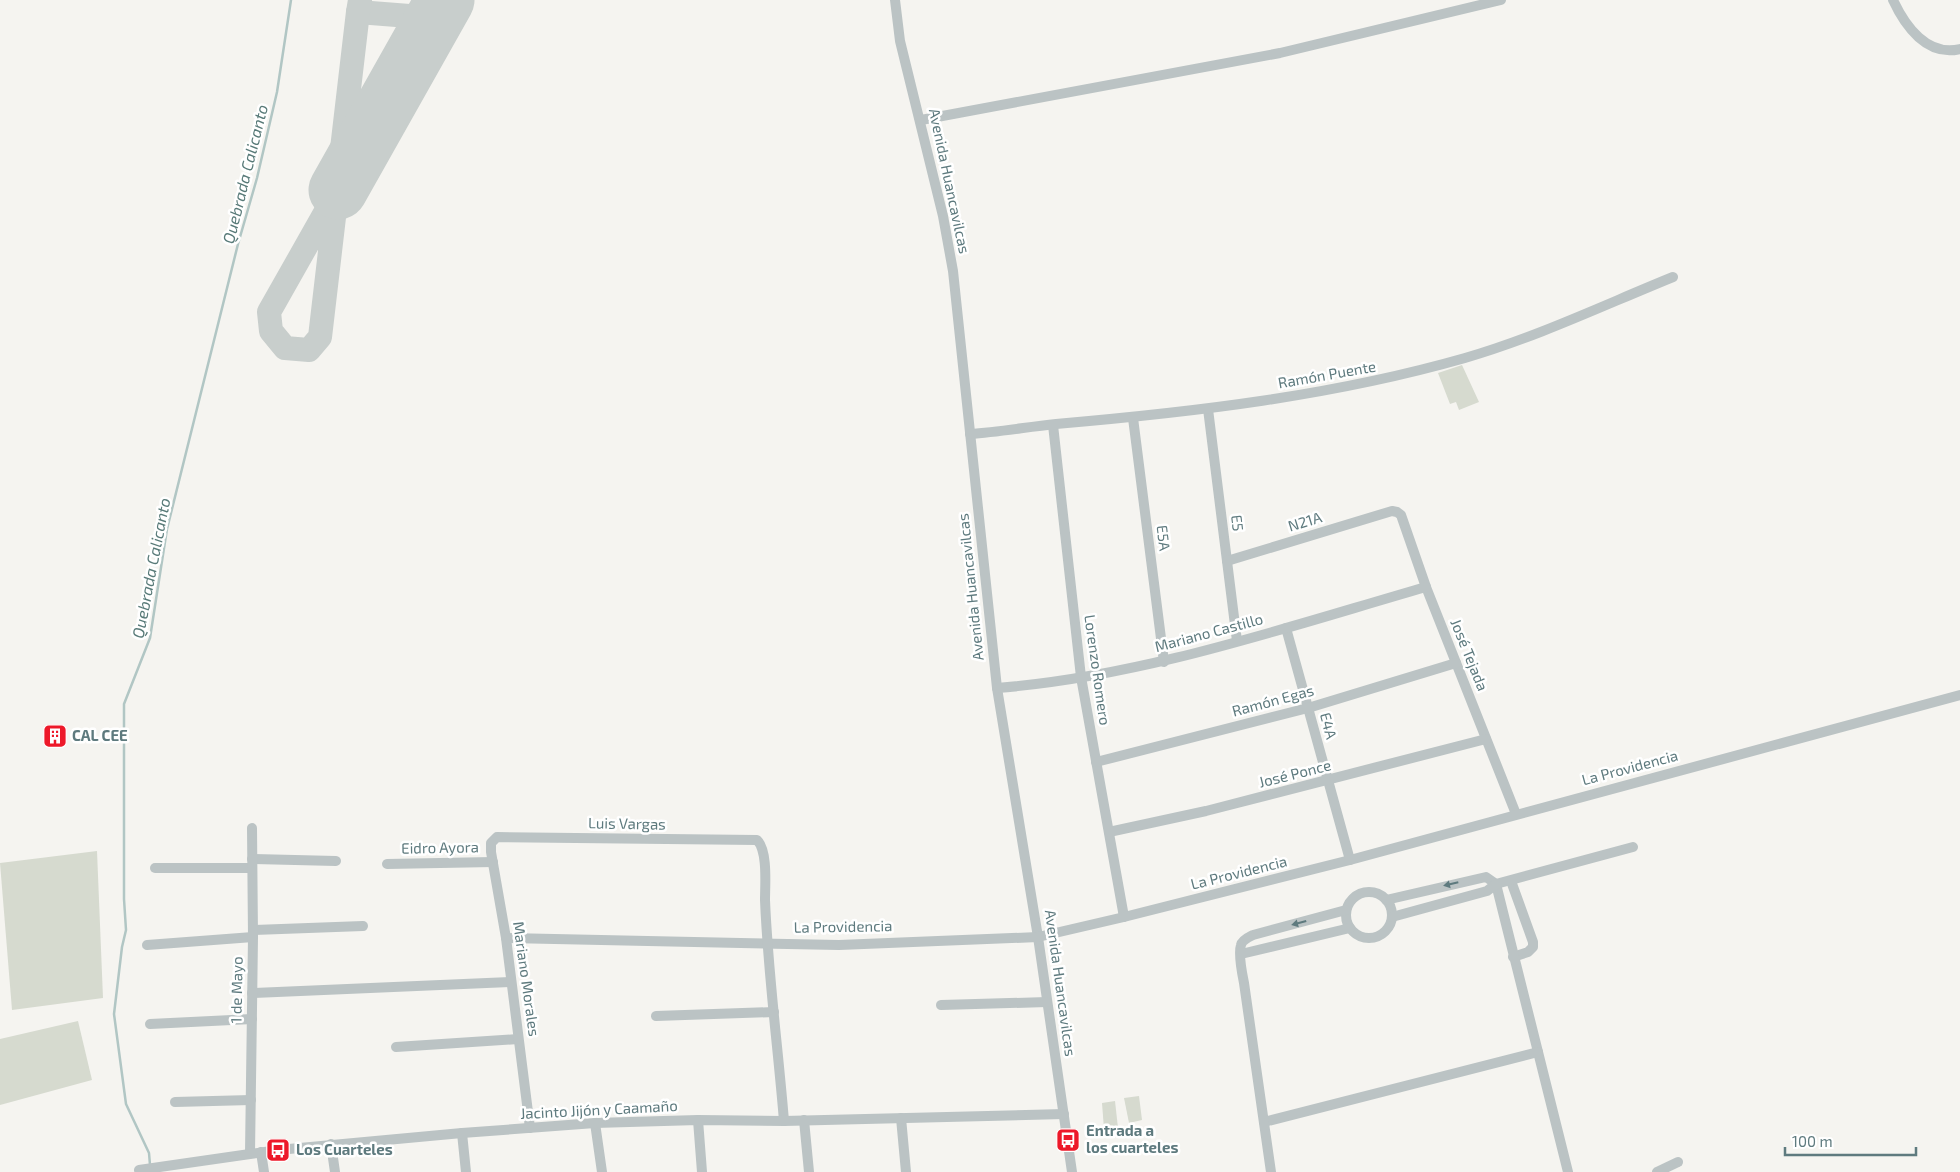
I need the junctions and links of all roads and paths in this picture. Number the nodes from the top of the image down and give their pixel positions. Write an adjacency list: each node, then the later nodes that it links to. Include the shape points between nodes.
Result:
1 (895, 0): 5 (street, Avenida Huancavilcas, via 900,41)
2 (1501, 0): 5 (street, via 1280,53)
3 (1893, 0): 4 (street, via 1908,28 1931,47 1951,51)
4 (1960, 49)
5 (921, 120): 10 (street, Avenida Huancavilcas, via 953,271)
6 (1673, 277): 7 (street, Ramón Puente, via 1536,334 1467,357 1389,378 1301,396)
7 (1208, 409): 8 (street, Ramón Puente); 12 (street, E5)
8 (1133, 418): 9 (street, Ramón Puente); 16 (street, E5A)
9 (1053, 424): 10 (street, Ramón Puente); 18 (street, Lorenzo Romero)
10 (970, 434): 19 (street, Avenida Huancavilcas)
11 (1392, 512): 12 (street, N21A); 13 (street, José Tejada, via 1401,515)
12 (1227, 561): 15 (street, E5)
13 (1426, 587): 14 (street, Mariano Castillo); 17 (street, José Tejada)
14 (1286, 628): 15 (street, Mariano Castillo); 21 (street, E4A)
15 (1237, 641): 16 (street, Mariano Castillo)
16 (1164, 662): 18 (street, Mariano Castillo)
17 (1456, 662): 21 (street, Ramón Egas); 22 (street, José Tejada)
18 (1081, 677): 19 (street, Mariano Castillo); 23 (street, Lorenzo Romero)
19 (996, 688): 45 (street, Avenida Huancavilcas)
20 (1960, 695): 25 (street, La Providencia)
21 (1308, 708): 23 (street, Ramón Egas); 24 (street, E4A)
22 (1486, 739): 24 (street, José Ponce); 25 (street, José Tejada)
23 (1096, 762): 27 (street, Lorenzo Romero)
24 (1328, 781): 27 (street, José Ponce); 30 (street, E4A)
25 (1516, 814): 30 (street, La Providencia)
26 (252, 828): 33 (street, 1 de Mayo)
27 (1109, 832): 40 (street, Lorenzo Romero)
28 (496, 837): 32 (street, Mariano Morales, via 491,843); 47 (street, Luis Vargas, via 757,840 764,858)
29 (1633, 847): 36 (street)
30 (1350, 860): 40 (street, La Providencia)
31 (336, 861): 33 (street)
32 (493, 862): 34 (street, Eidro Ayora); 46 (street, Mariano Morales)
33 (252, 864): 35 (street); 44 (street, 1 de Mayo)
34 (387, 864)
35 (155, 868)
36 (1511, 881): 37 (street); 50 (street, via 1533,942 1528,952)
37 (1496, 884): 38 (street, one-way to 38, via 1486,877); 41 (street, via 1487,891); 50 (street)
38 (1386, 900): 39 (street, via 1380,894 1363,893 1355,896); 41 (street)
39 (1346, 910): 43 (street); 49 (street, one-way to 49, via 1253,935 1240,946)
40 (1124, 917): 45 (street, La Providencia)
41 (1392, 917): 43 (street, via 1389,926 1375,937 1357,935)
42 (363, 926): 44 (street)
43 (1350, 928): 49 (street)
44 (253, 934): 48 (street); 52 (street, 1 de Mayo)
45 (1038, 936): 47 (street, La Providencia, via 839,945); 53 (street, Avenida Huancavilcas)
46 (506, 938): 47 (street, La Providencia); 51 (street, Mariano Morales)
47 (767, 943): 55 (street)
48 (147, 945)
49 (1241, 954): 69 (street)
50 (1513, 957): 61 (street)
51 (511, 982): 52 (street); 59 (street, Mariano Morales)
52 (252, 994): 57 (street, 1 de Mayo)
53 (1047, 1002): 54 (street); 64 (street, Avenida Huancavilcas)
54 (941, 1005)
55 (774, 1012): 56 (street); 68 (street)
56 (656, 1016)
57 (252, 1019): 58 (street); 62 (street, 1 de Mayo)
58 (150, 1024)
59 (518, 1039): 60 (street); 71 (street, Mariano Morales)
60 (396, 1047)
61 (1538, 1052): 69 (street); 87 (street)
62 (251, 1100): 63 (street); 75 (street, 1 de Mayo)
63 (175, 1102)
64 (1064, 1114): 65 (street, Jacinto Jijón y Caamaño); 85 (street, Avenida Huancavilcas)
65 (901, 1118): 67 (street, Jacinto Jijón y Caamaño); 84 (street)
66 (698, 1120): 68 (street, Jacinto Jijón y Caamaño); 70 (street, Jacinto Jijón y Caamaño); 82 (street)
67 (804, 1120): 68 (street, Jacinto Jijón y Caamaño); 83 (street)
68 (784, 1121)
69 (1264, 1122): 86 (street)
70 (595, 1123): 71 (street, Jacinto Jijón y Caamaño); 81 (street)
71 (530, 1128): 72 (street, Jacinto Jijón y Caamaño)
72 (462, 1133): 73 (street, Jacinto Jijón y Caamaño); 80 (street)
73 (331, 1144): 74 (street, Jacinto Jijón y Caamaño); 79 (street)
74 (261, 1152): 75 (street, Jacinto Jijón y Caamaño); 78 (street)
75 (250, 1153): 77 (street, Jacinto Jijón y Caamaño)
76 (1678, 1162): 88 (street)
77 (144, 1170)
78 (264, 1172)
79 (335, 1172)
80 (466, 1172)
81 (602, 1172)
82 (702, 1172)
83 (808, 1172)
84 (906, 1172)
85 (1072, 1172)
86 (1271, 1172)
87 (1568, 1172)
88 (1657, 1172)

